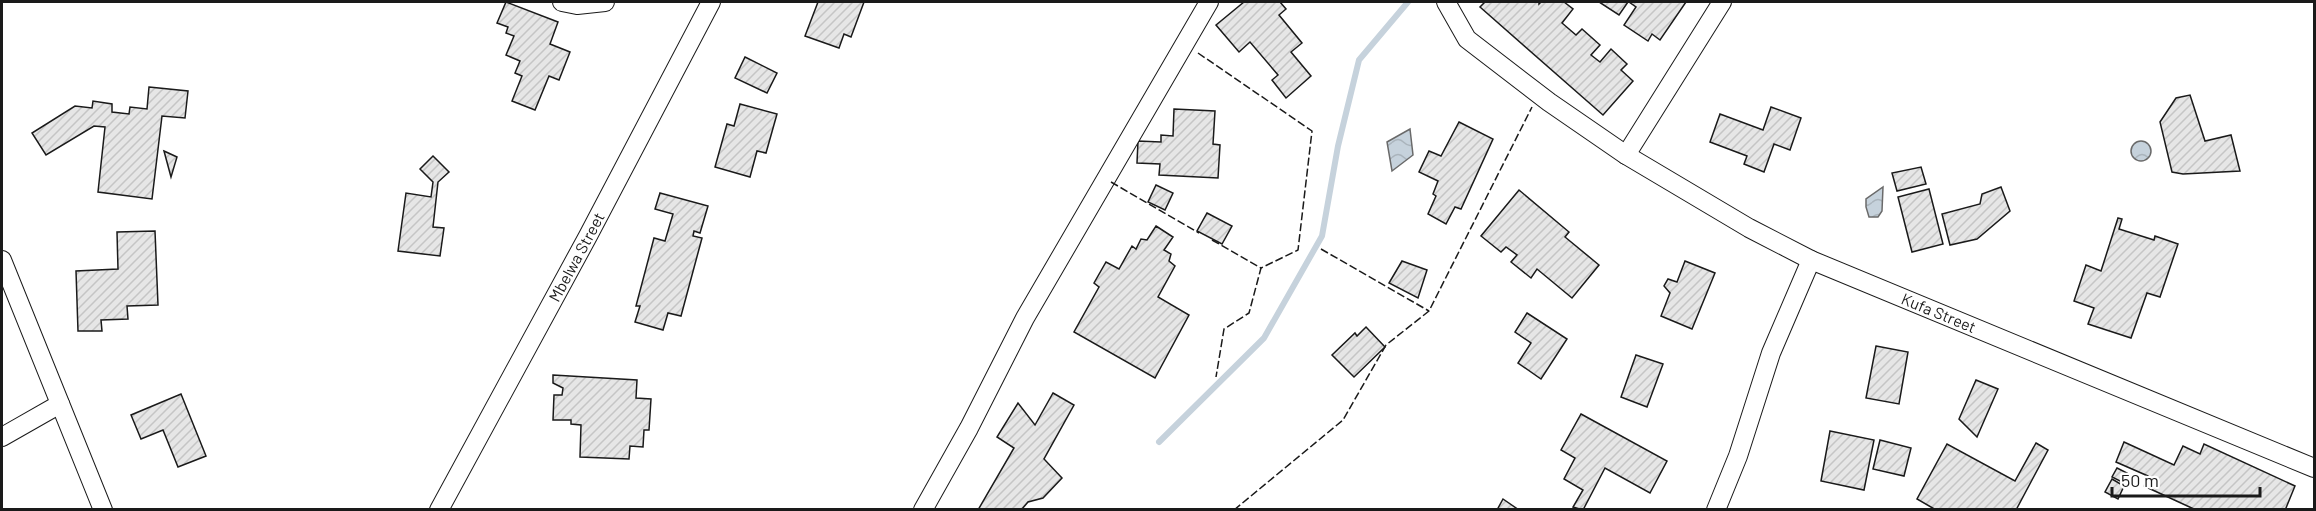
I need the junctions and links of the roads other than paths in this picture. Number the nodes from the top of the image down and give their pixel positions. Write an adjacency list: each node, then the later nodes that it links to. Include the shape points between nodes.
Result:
1 (562, 2): 2 (street)
2 (605, 2)
3 (711, 2): 14 (street, Mbelwa Street)
4 (1209, 2): 15 (street, via 1025,318)
5 (1446, 2): 7 (street, Kufa Street, via 1467,39)
6 (1722, 2): 7 (street)
7 (1626, 155): 9 (street, Kufa Street)
8 (2, 260): 10 (street)
9 (1811, 260): 12 (street, Kufa Street); 16 (street, via 1771,353)
10 (60, 404): 11 (street); 13 (street)
11 (2, 437)
12 (2314, 468)
13 (103, 510)
14 (439, 510)
15 (923, 510)
16 (1716, 510)

